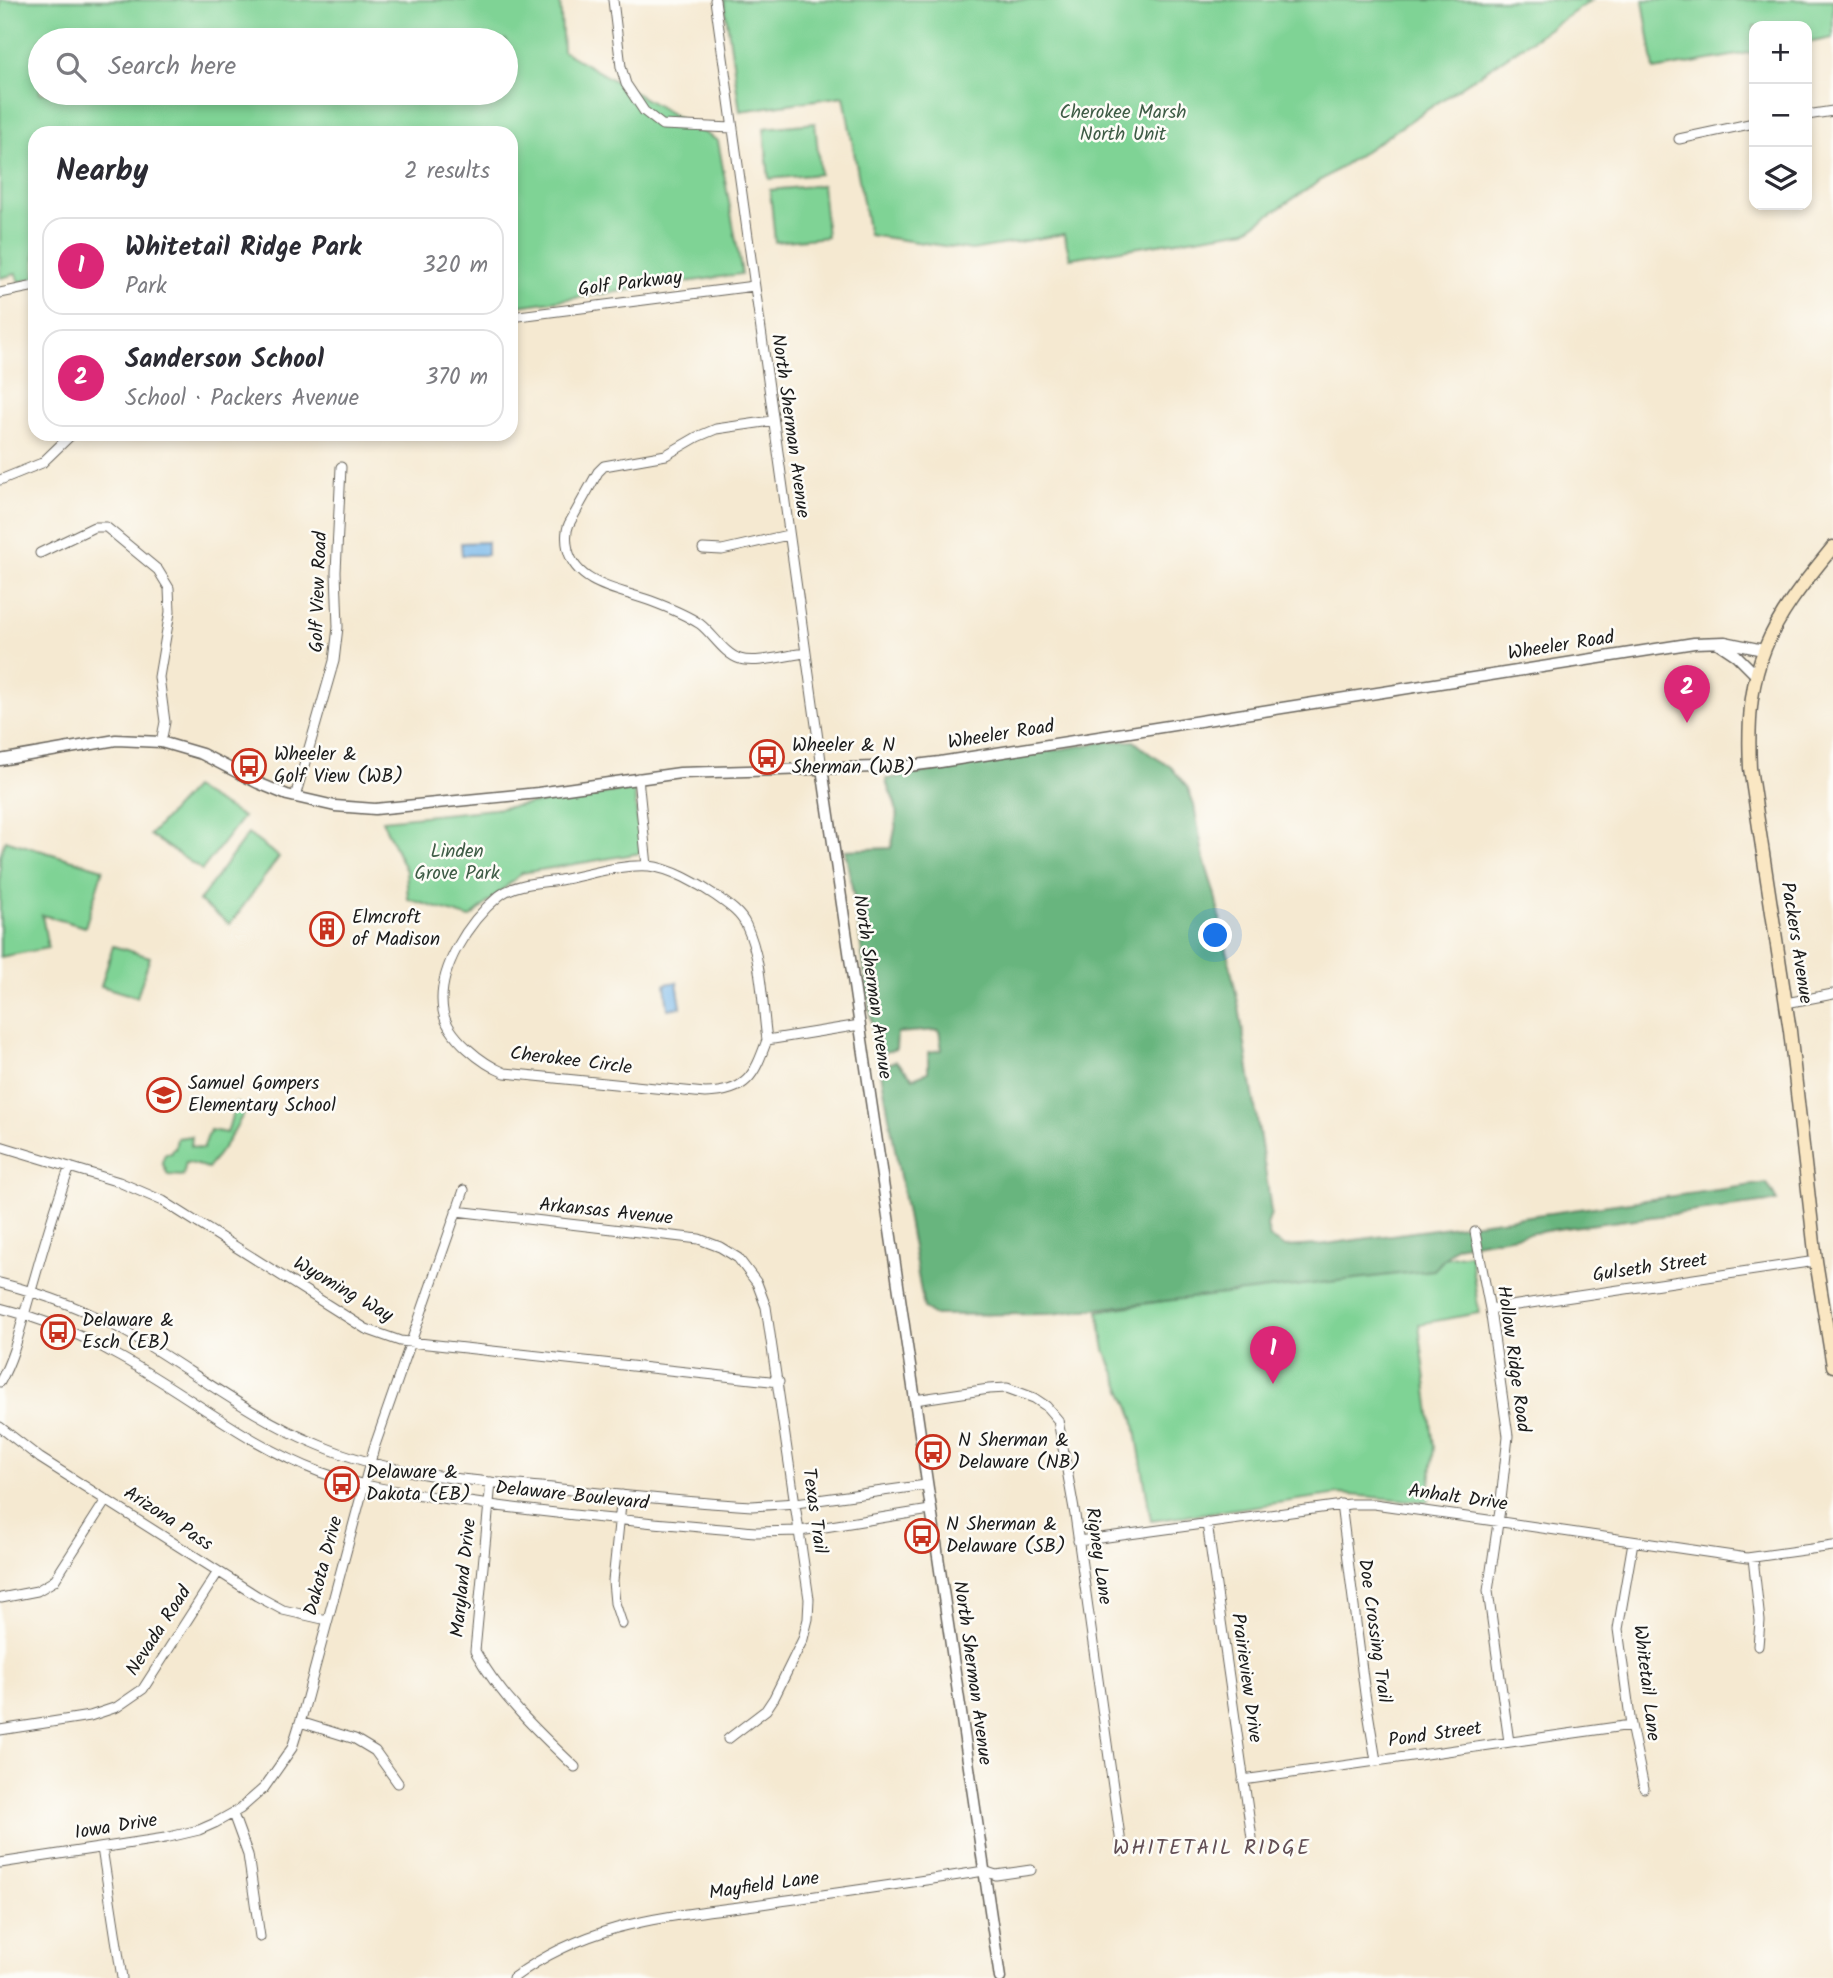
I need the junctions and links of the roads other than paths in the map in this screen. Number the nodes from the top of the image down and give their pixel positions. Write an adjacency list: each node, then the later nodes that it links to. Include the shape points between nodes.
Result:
1 (612, 0): 6 (street, via 626,84 645,111 662,125)
2 (715, 0): 6 (street, North Sherman Avenue)
3 (1833, 111): 4 (street)
4 (1812, 114)
5 (1749, 124): 7 (street)
6 (733, 128): 8 (street, North Sherman Avenue)
7 (1679, 139)
8 (754, 286): 11 (street, Golf Parkway); 12 (street, North Sherman Avenue)
9 (28, 287): 10 (street)
10 (0, 293)
11 (518, 316)
12 (772, 421): 16 (street, North Sherman Avenue); 22 (street, via 707,432 666,455 608,464 598,472 566,532 571,560 589,579 657,603 699,624 737,658)
13 (65, 441): 15 (street, via 42,463)
14 (341, 467): 28 (street, Golf View Road, via 334,661)
15 (0, 480)
16 (788, 535): 18 (street, via 722,550); 22 (street, North Sherman Avenue)
17 (1833, 547): 21 (main road, Packers Avenue, via 1792,597)
18 (703, 549)
19 (40, 553): 24 (street, via 94,527 106,527 158,570 171,600 159,677 165,722)
20 (1716, 642): 21 (street, Wheeler Road); 23 (street); 26 (street, Wheeler Road, via 1647,649 940,762)
21 (1763, 650): 23 (main road, Packers Avenue)
22 (804, 653): 26 (street, North Sherman Avenue)
23 (1756, 675): 31 (main road, Packers Avenue, via 1749,715 1750,768)
24 (161, 742): 25 (street, Wheeler Road, via 116,740); 28 (street, Wheeler Road, via 202,754)
25 (0, 760)
26 (822, 768): 27 (street, Wheeler Road); 32 (street, North Sherman Avenue)
27 (638, 778): 28 (street, Wheeler Road, via 389,808 335,806); 29 (street)
28 (295, 797)
29 (647, 866): 33 (street, Cherokee Circle, via 700,885 736,910 746,924 755,953); 33 (street, Cherokee Circle, via 523,885 500,895 473,924 449,962 443,1011 450,1027 469,1049 505,1073 705,1093 741,1087 757,1068)
30 (1833, 994): 31 (street)
31 (1786, 1003): 39 (main road, Packers Avenue)
32 (860, 1025): 33 (street); 50 (street, North Sherman Avenue)
33 (767, 1040)
34 (0, 1146): 35 (street, Wyoming Way)
35 (69, 1167): 42 (street); 46 (street, Wyoming Way, via 163,1201 366,1329)
36 (464, 1190): 37 (street, Dakota Drive)
37 (456, 1211): 40 (street, Arkansas Avenue, via 699,1240 720,1247); 46 (street, Dakota Drive)
38 (1475, 1232): 44 (street, Hollow Ridge Road)
39 (1816, 1261): 44 (street, Gulseth Street); 47 (main road, Packers Avenue)
40 (744, 1266): 49 (street, Texas Trail, via 766,1307)
41 (0, 1283): 42 (street, Delaware Boulevard)
42 (31, 1290): 45 (street); 52 (street, Delaware Boulevard, via 100,1317 268,1421)
43 (0, 1308): 45 (street, Delaware Boulevard)
44 (1490, 1309): 63 (street, Hollow Ridge Road, via 1508,1436)
45 (24, 1315): 48 (street); 54 (street, Delaware Boulevard, via 116,1354 284,1455 319,1472)
46 (411, 1342): 49 (street, Wyoming Way); 52 (street, Dakota Drive)
47 (1833, 1366)
48 (0, 1382)
49 (779, 1382): 58 (street, Texas Trail)
50 (915, 1400): 55 (street, North Sherman Avenue); 66 (street, Rigney Lane, via 1007,1388 1046,1406 1058,1420 1063,1441)
51 (0, 1427): 57 (street, Arizona Pass)
52 (370, 1464): 53 (street, Delaware Boulevard); 54 (street, Dakota Drive)
53 (491, 1482): 56 (street, Delaware Boulevard); 60 (street, Maryland Drive)
54 (364, 1485): 60 (street, Delaware Boulevard); 72 (street, Dakota Drive)
55 (926, 1485): 58 (street, Delaware Boulevard); 61 (street, North Sherman Avenue)
56 (621, 1495): 58 (street, Delaware Boulevard, via 752,1506); 62 (street)
57 (106, 1500): 70 (street, Arizona Pass); 71 (street, via 54,1581 37,1591)
58 (796, 1503): 65 (street, Texas Trail)
59 (1341, 1504): 63 (street, Anhalt Drive, via 1374,1504); 64 (street, Anhalt Drive); 80 (street, Doe Crossing Trail)
60 (489, 1506): 62 (street, Delaware Boulevard); 81 (street, Maryland Drive, via 475,1651 502,1691)
61 (930, 1510): 65 (street, Delaware Boulevard); 91 (street, North Sherman Avenue)
62 (619, 1519): 65 (street, Delaware Boulevard, via 756,1532); 73 (street, via 613,1581)
63 (1497, 1521): 67 (street, Anhalt Drive); 79 (street, Hollow Ridge Road, via 1488,1591)
64 (1207, 1523): 66 (street, Anhalt Drive); 82 (street, Prairieview Drive)
65 (800, 1531): 78 (street, Texas Trail, via 809,1599 803,1639 766,1710)
66 (1078, 1541): 88 (street, Rigney Lane)
67 (1633, 1542): 69 (street, Anhalt Drive); 76 (street, Whitetail Lane, via 1618,1629)
68 (1833, 1546): 69 (street, Anhalt Drive)
69 (1753, 1558): 74 (street)
70 (218, 1572): 72 (street, Arizona Pass, via 283,1610); 77 (street, Nevada Road, via 143,1689 117,1707 90,1716)
71 (1, 1598)
72 (327, 1620): 75 (street, Dakota Drive)
73 (622, 1624)
74 (1758, 1646)
75 (300, 1722): 83 (street, via 355,1739 375,1751); 85 (street, Dakota Drive, via 292,1748 278,1769 264,1788)
76 (1631, 1725): 79 (street, Pond Street); 84 (street, Whitetail Lane)
77 (0, 1730)
78 (727, 1740)
79 (1509, 1742): 80 (street, Pond Street)
80 (1376, 1761): 82 (street, Pond Street)
81 (575, 1767)
82 (1243, 1780): 86 (street, Prairieview Drive)
83 (398, 1783)
84 (1644, 1788)
85 (233, 1814): 87 (street, Iowa Drive, via 199,1830); 92 (street, via 248,1855)
86 (1252, 1838)
87 (102, 1848): 89 (street, Iowa Drive); 93 (street)
88 (1122, 1852)
89 (0, 1863)
90 (1031, 1870): 91 (street, Mayfield Lane, via 996,1875)
91 (984, 1871): 94 (street, Mayfield Lane, via 628,1924 569,1943); 95 (street, North Sherman Avenue)
92 (260, 1937)
93 (122, 1978)
94 (513, 1978)
95 (1000, 1978)

